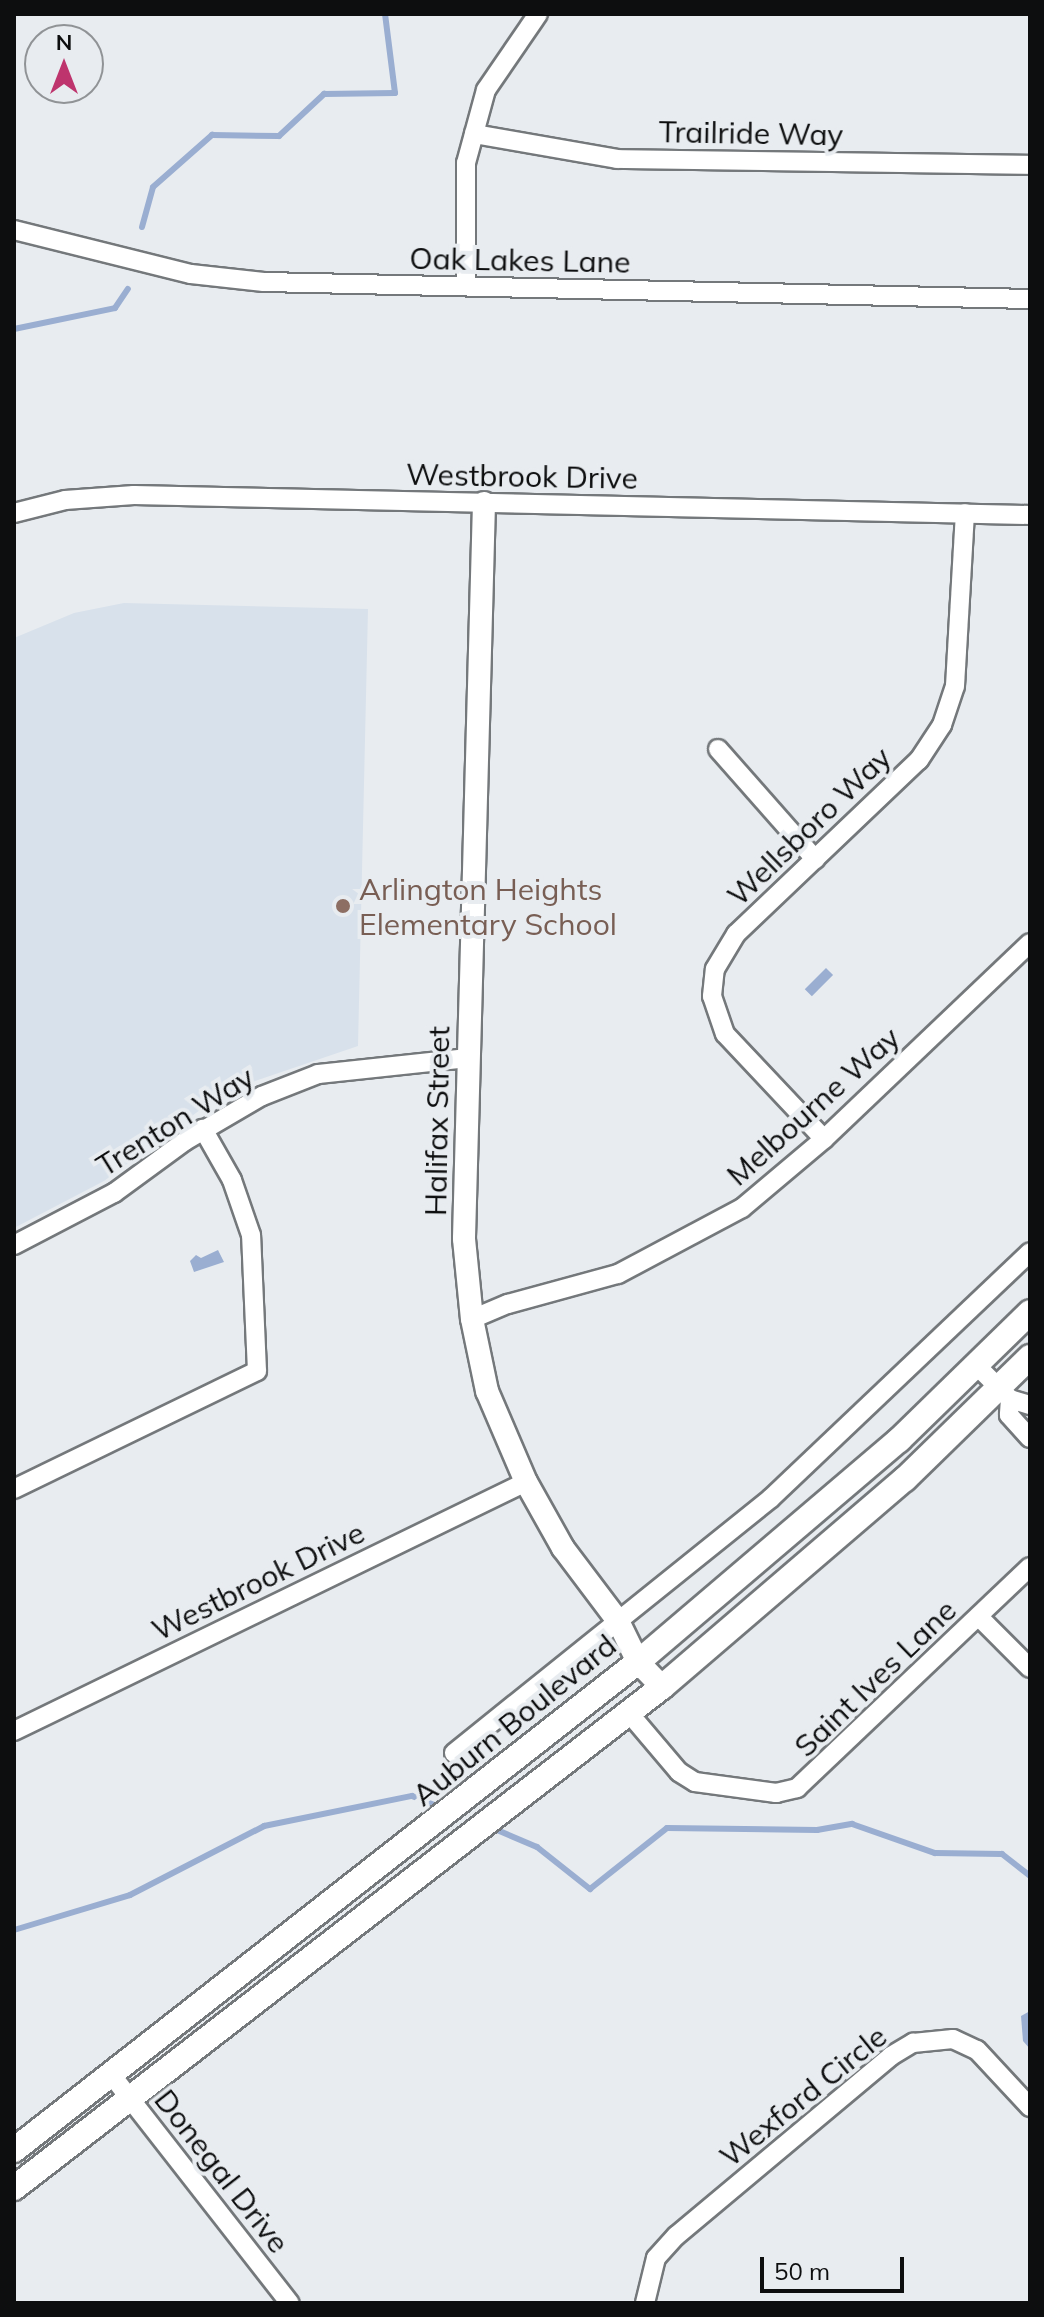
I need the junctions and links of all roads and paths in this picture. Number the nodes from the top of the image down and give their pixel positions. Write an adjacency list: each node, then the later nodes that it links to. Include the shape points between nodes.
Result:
1 (538, 14): 2 (street, via 486,90)
2 (474, 134): 3 (street, Trailride Way, via 617,159); 5 (street, via 466,163)
3 (1030, 165)
4 (14, 230): 5 (street, Oak Lakes Lane, via 191,274 264,282)
5 (466, 286): 6 (street, Oak Lakes Lane)
6 (1030, 299)
7 (484, 503): 8 (street, Westbrook Drive, via 134,495 65,500); 9 (street, Westbrook Drive); 14 (street, Halifax Street)
8 (14, 513)
9 (965, 513): 10 (street, Westbrook Drive); 12 (street, Wellsboro Way, via 957,672 942,725 919,760)
10 (1030, 515)
11 (718, 749): 12 (street)
12 (815, 859): 16 (street, Wellsboro Way, via 727,945 715,969 712,996 725,1034)
13 (1030, 943): 16 (street, Melbourne Way)
14 (468, 1058): 15 (street, Trenton Way, via 318,1074 262,1096); 20 (street, Halifax Street, via 464,1239)
15 (203, 1129): 17 (street, Trenton Way, via 114,1193); 27 (street, via 232,1180 251,1235 257,1371)
16 (824, 1139): 20 (street, Melbourne Way, via 742,1208 662,1253 618,1274)
17 (14, 1245)
18 (1030, 1252): 30 (street, via 771,1498)
19 (1030, 1312): 22 (main road, Auburn Boulevard)
20 (472, 1319): 26 (street, Halifax Street, via 487,1391)
21 (1030, 1357): 23 (main road, Auburn Boulevard)
22 (976, 1365): 23 (street); 31 (main road, Auburn Boulevard, via 899,1440)
23 (1004, 1393): 24 (street); 25 (street, via 1009,1415); 33 (main road, Auburn Boulevard)
24 (1030, 1405)
25 (1030, 1438)
26 (526, 1482): 30 (street, Halifax Street, via 563,1548); 35 (street, Westbrook Drive)
27 (14, 1489)
28 (1030, 1567): 29 (street, Saint Ives Lane)
29 (979, 1617): 32 (street); 34 (street, Saint Ives Lane, via 797,1788 776,1793 695,1782 679,1772)
30 (618, 1621): 31 (street, Halifax Street); 36 (street)
31 (638, 1662): 33 (street, Halifax Street); 37 (main road, Auburn Boulevard)
32 (1030, 1668)
33 (662, 1687): 34 (main road, Auburn Boulevard)
34 (629, 1713): 38 (main road, Auburn Boulevard)
35 (14, 1731)
36 (454, 1753)
37 (110, 2073): 38 (street, Donegal Drive); 40 (main road, Auburn Boulevard)
38 (128, 2096): 41 (main road, Auburn Boulevard); 42 (street, Donegal Drive)
39 (1030, 2107): 43 (street, Wexford Circle, via 977,2050 953,2039 913,2043 676,2236 656,2258)
40 (14, 2150)
41 (14, 2188)
42 (290, 2303)
43 (645, 2303)

